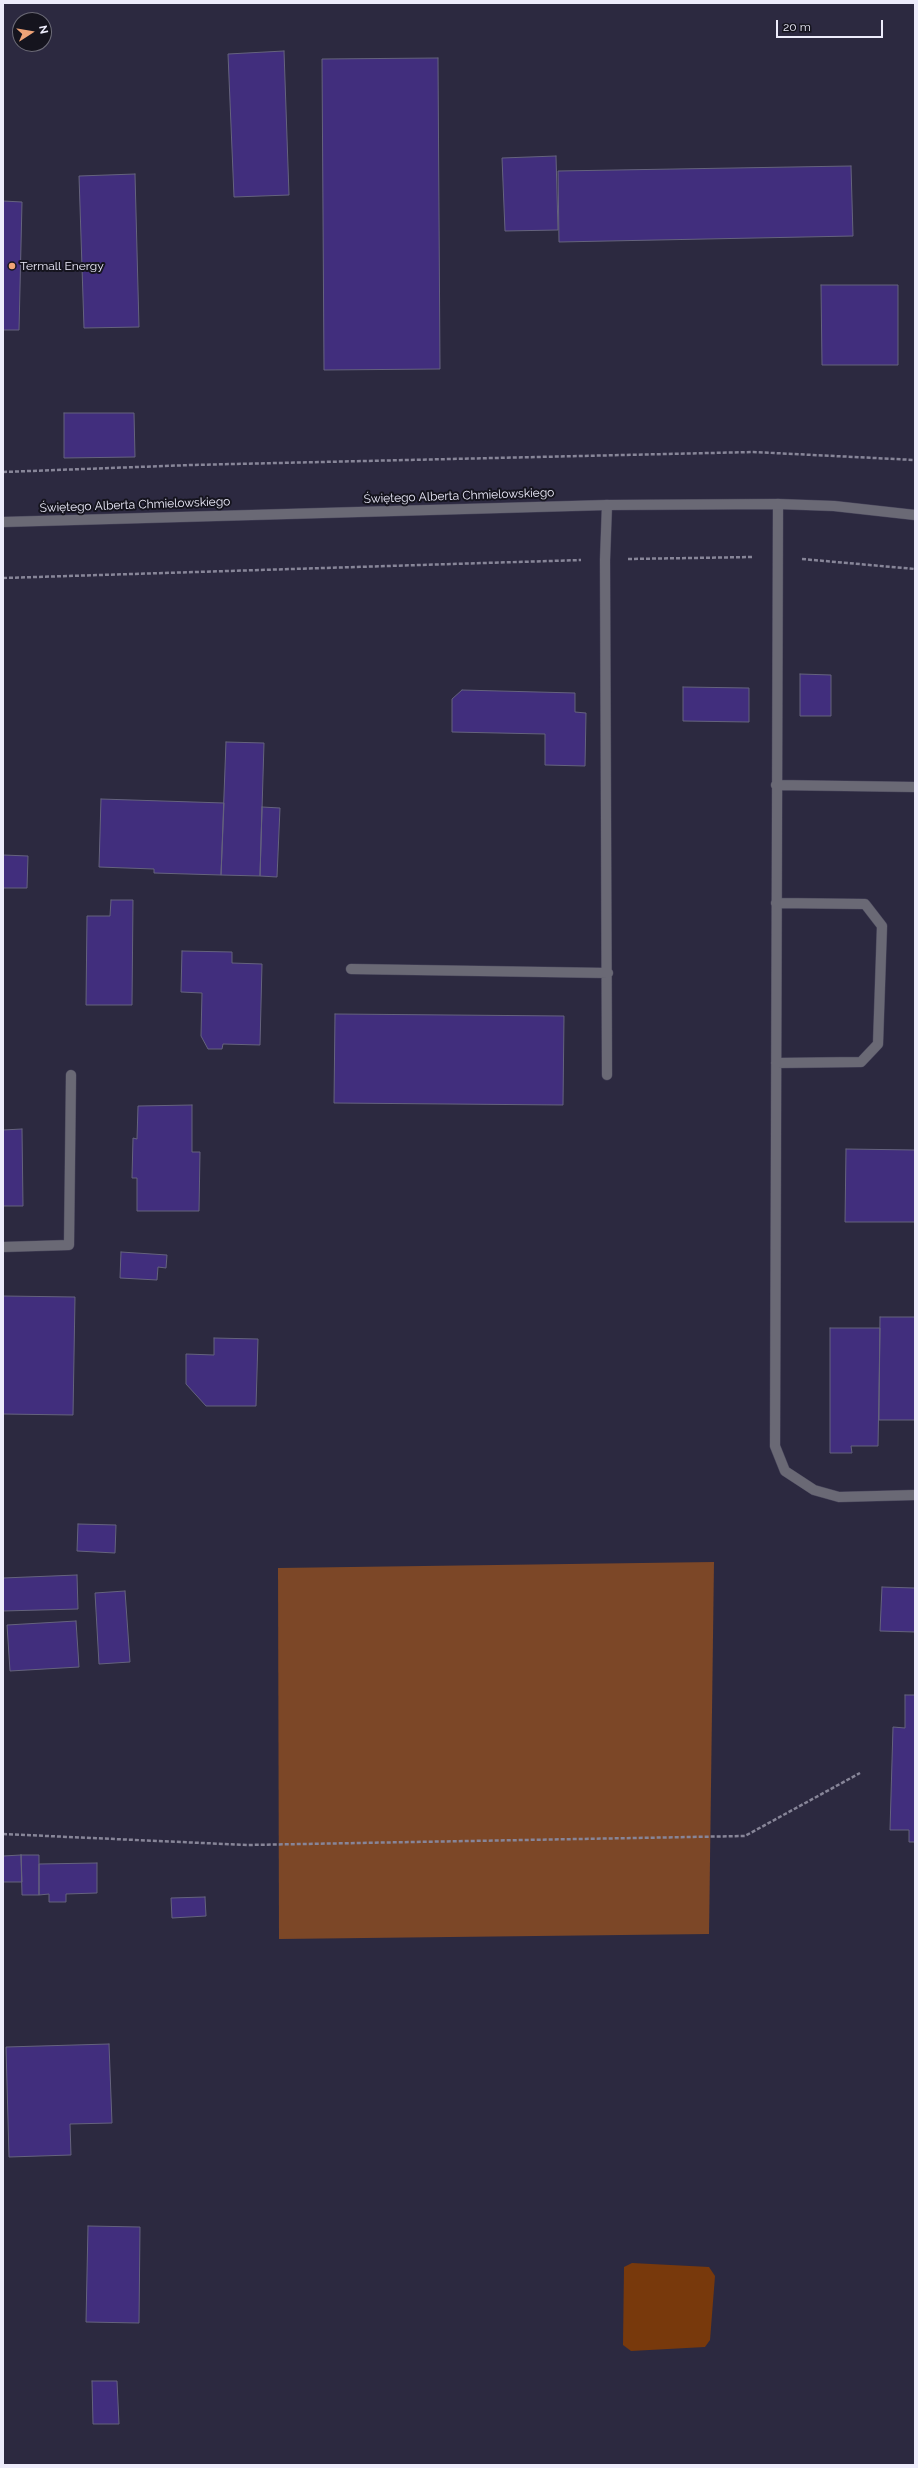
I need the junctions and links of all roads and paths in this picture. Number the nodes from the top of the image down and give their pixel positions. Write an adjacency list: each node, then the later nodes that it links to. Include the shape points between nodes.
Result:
1 (915, 460): 2 (path, via 855,455 745,452)
2 (3, 472)
3 (778, 504): 4 (street, Świętego Alberta Chmielowskiego); 5 (street, Świętego Alberta Chmielowskiego, via 834,506); 7 (street)
4 (607, 505): 6 (street, Świętego Alberta Chmielowskiego); 8 (street)
5 (915, 515)
6 (3, 522)
7 (777, 556): 8 (path); 9 (path); 11 (street)
8 (605, 560): 10 (path); 15 (street)
9 (915, 569)
10 (3, 578)
11 (776, 785): 12 (street); 13 (street)
12 (915, 788)
13 (776, 903): 16 (street); 16 (street, via 865,904 882,926 878,1044 861,1062)
14 (351, 969): 15 (street)
15 (608, 973): 18 (street)
16 (776, 1063): 20 (street, via 775,1446 785,1471 814,1490 839,1497)
17 (71, 1075): 19 (street, via 68,1245)
18 (607, 1075)
19 (3, 1247)
20 (915, 1495)
21 (860, 1773): 22 (path, via 745,1836 247,1845)
22 (3, 1834)

